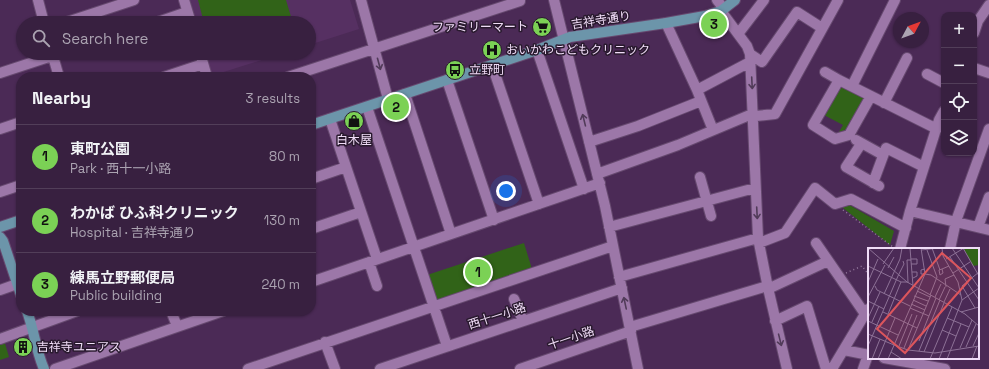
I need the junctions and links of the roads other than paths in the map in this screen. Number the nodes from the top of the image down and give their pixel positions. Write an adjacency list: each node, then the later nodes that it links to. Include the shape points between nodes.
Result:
1 (38, 0): 15 (street)
2 (134, 0): 16 (street)
3 (184, 0): 14 (street)
4 (361, 0): 24 (street)
5 (520, 0): 24 (street)
6 (554, 0): 23 (street)
7 (717, 0): 13 (street)
8 (735, 0): 13 (main road, 吉祥寺通り)
9 (764, 0): 22 (street)
10 (838, 0): 21 (street)
11 (895, 0): 45 (street)
12 (989, 5): 20 (street)
13 (723, 10): 19 (main road, 吉祥寺通り); 22 (street)
14 (187, 12): 17 (street); 18 (street)
15 (42, 16)
16 (85, 16)
17 (175, 16)
18 (188, 16)
19 (666, 23): 23 (main road, 吉祥寺通り); 46 (street)
20 (977, 24)
21 (822, 28): 26 (street, via 797,12 762,62); 53 (street, via 775,114)
22 (738, 34): 26 (street, via 747,46)
23 (563, 40): 25 (main road, 吉祥寺通り); 63 (street, one-way to 23)
24 (374, 48): 37 (street); 49 (street, one-way to 49)
25 (537, 50): 32 (main road, 吉祥寺通り); 72 (street)
26 (750, 58): 46 (street); 53 (street, one-way to 53)
27 (907, 58): 51 (street)
28 (38, 60): 39 (street)
29 (56, 60): 34 (street)
30 (202, 60): 31 (street)
31 (203, 64): 35 (street); 36 (street)
32 (492, 65): 42 (main road, 吉祥寺通り); 77 (street)
33 (977, 69): 40 (street)
34 (58, 72)
35 (179, 72)
36 (205, 72)
37 (303, 72)
38 (825, 72): 43 (street)
39 (0, 73)
40 (989, 73)
41 (927, 74): 44 (street)
42 (447, 80): 47 (main road, 吉祥寺通り); 81 (street)
43 (840, 80): 45 (street); 62 (street, via 813,125 835,140)
44 (941, 81)
45 (852, 86): 48 (street)
46 (697, 90): 50 (street)
47 (405, 94): 49 (main road, 吉祥寺通り); 90 (street)
48 (870, 96): 51 (street); 62 (street)
49 (388, 99): 52 (main road, 吉祥寺通り)
50 (701, 101): 61 (street); 63 (street)
51 (884, 102): 59 (street)
52 (367, 107): 54 (main road, 吉祥寺通り); 94 (street)
53 (752, 114): 61 (street); 73 (street)
54 (330, 119): 56 (main road, 吉祥寺通り); 66 (street)
55 (941, 119): 59 (street)
56 (316, 123)
57 (16, 124): 58 (street)
58 (0, 129)
59 (937, 129): 67 (street)
60 (989, 129): 82 (street)
61 (713, 130): 70 (street)
62 (849, 135): 64 (street)
63 (589, 142): 70 (street)
64 (861, 144): 65 (street); 65 (street, via 846,167 876,184)
65 (883, 155): 67 (street, via 886,148)
66 (346, 167): 68 (street); 79 (street)
67 (924, 167): 78 (street)
68 (316, 177)
69 (700, 177): 76 (street)
70 (599, 179): 72 (street); 86 (street)
71 (16, 187): 74 (street)
72 (584, 188): 77 (street)
73 (755, 188): 76 (street); 92 (street, one-way to 92)
74 (0, 192)
75 (989, 197): 87 (street)
76 (706, 201): 80 (street); 86 (street)
77 (539, 204): 81 (street)
78 (910, 211): 82 (street); 88 (street)
79 (360, 212): 85 (street); 99 (street)
80 (711, 216)
81 (494, 220): 90 (street)
82 (956, 221): 87 (street); 97 (street)
83 (16, 222): 84 (main road)
84 (0, 227)
85 (316, 227)
86 (609, 227): 95 (street)
87 (978, 227): 89 (street)
88 (906, 228): 92 (street, via 851,199 835,204 815,188 785,233); 96 (street)
89 (989, 230)
90 (451, 234): 94 (street)
91 (0, 237): 100 (main road)
92 (758, 241): 101 (street); 106 (street)
93 (816, 243): 98 (street)
94 (414, 246): 99 (street); 109 (street)
95 (613, 246): 101 (street); 109 (street)
96 (900, 248)
97 (950, 248)
98 (828, 260): 106 (street, 十一小路); 110 (street)
99 (373, 261): 102 (street); 104 (street)
100 (16, 276)
101 (619, 277): 105 (street)
102 (316, 280)
103 (16, 282): 107 (street)
104 (377, 286)
105 (622, 288): 115 (street, 西十一小路); 119 (street, one-way to 105)
106 (768, 288): 116 (street); 119 (street, 十一小路, via 764,287)
107 (0, 290)
108 (514, 299): 115 (street)
109 (434, 306): 121 (street); 122 (street)
110 (867, 311): 123 (street)
111 (29, 316): 117 (main road)
112 (61, 316): 117 (street)
113 (173, 316): 118 (street)
114 (208, 316): 118 (street)
115 (523, 321): 122 (street, 西十一小路)
116 (775, 321): 134 (street, one-way to 134); 135 (street, via 807,306)
117 (32, 326): 120 (street); 127 (main road)
118 (177, 326): 128 (street)
119 (630, 329): 132 (street, 十一小路); 133 (street)
120 (0, 339)
121 (326, 342): 129 (street); 130 (street)
122 (447, 346): 131 (street, 西十一小路)
123 (844, 350): 124 (street); 136 (street)
124 (868, 355): 137 (street)
125 (890, 359): 126 (street)
126 (923, 364): 138 (street)
127 (44, 369)
128 (55, 369)
129 (248, 369)
130 (334, 369)
131 (380, 369)
132 (520, 369)
133 (638, 369)
134 (787, 369)
135 (826, 369)
136 (832, 369)
137 (863, 369)
138 (945, 369)

